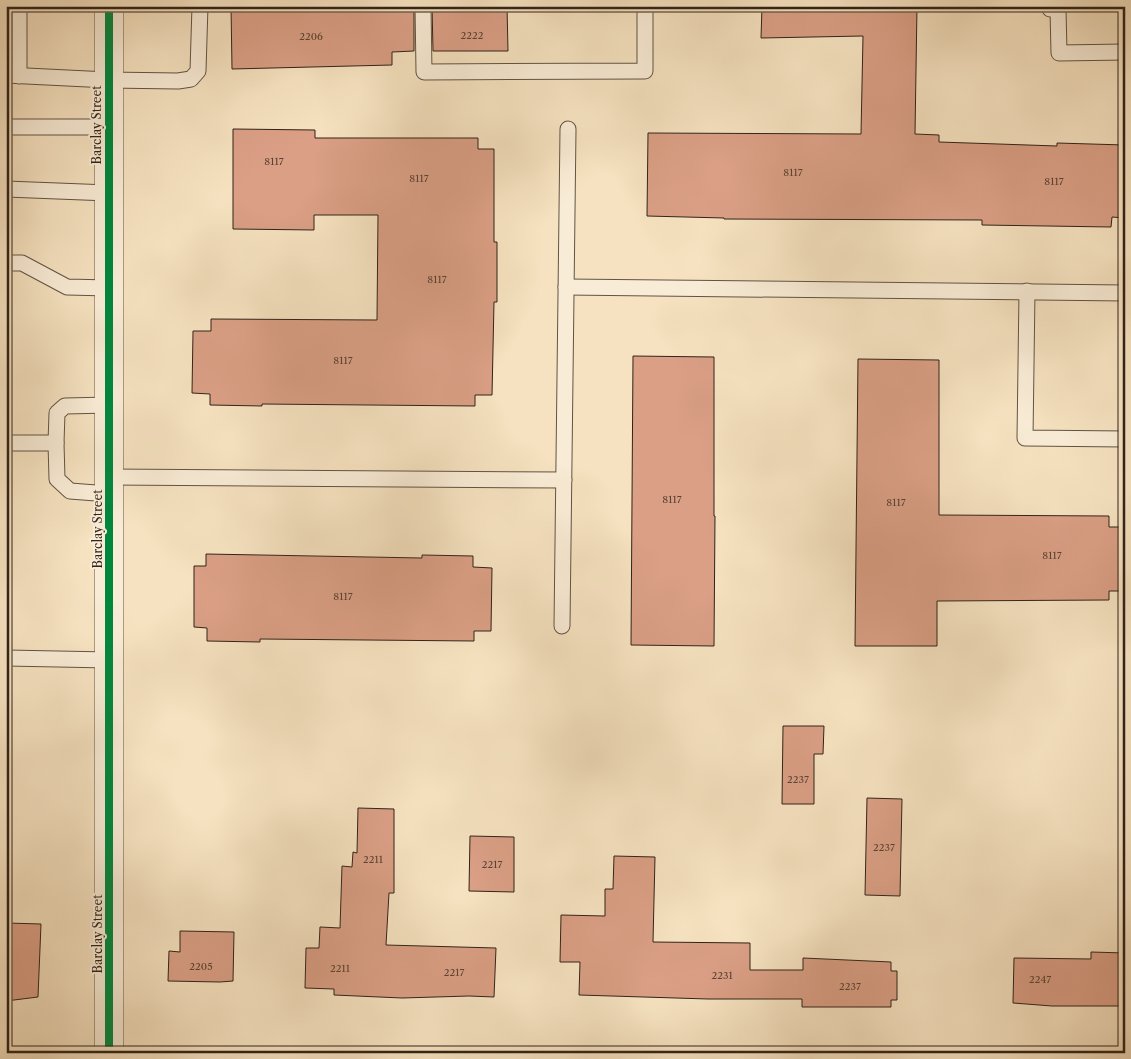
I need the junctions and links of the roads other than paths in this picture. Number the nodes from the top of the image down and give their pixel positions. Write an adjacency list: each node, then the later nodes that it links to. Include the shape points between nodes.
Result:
1 (19, 6): 8 (lane)
2 (109, 6): 9 (street, Barclay Street)
3 (200, 6): 9 (lane, via 198,71 191,79)
4 (423, 6): 5 (lane, via 424,72 645,71)
5 (645, 6)
6 (1050, 6): 7 (lane, via 1050,9 1058,9 1059,53)
7 (1125, 52)
8 (13, 75): 9 (lane)
9 (108, 80): 11 (street, Barclay Street)
10 (6, 127): 11 (lane)
11 (108, 127): 14 (street, Barclay Street)
12 (568, 129): 16 (lane)
13 (6, 189): 14 (lane)
14 (109, 192): 17 (street, Barclay Street)
15 (6, 263): 17 (lane, via 22,263 67,287)
16 (566, 287): 18 (lane); 24 (lane)
17 (109, 288): 20 (street, Barclay Street)
18 (1026, 291): 19 (lane); 21 (lane, via 1025,438)
19 (1125, 292)
20 (109, 405): 23 (lane, via 65,406 57,413); 25 (street, Barclay Street)
21 (1125, 439)
22 (6, 442): 23 (lane)
23 (56, 443): 25 (lane, via 57,480 70,491)
24 (564, 480): 25 (lane); 26 (lane)
25 (109, 485): 28 (street, Barclay Street)
26 (562, 626)
27 (6, 658): 28 (lane)
28 (109, 660): 29 (street, Barclay Street)
29 (109, 1053)

